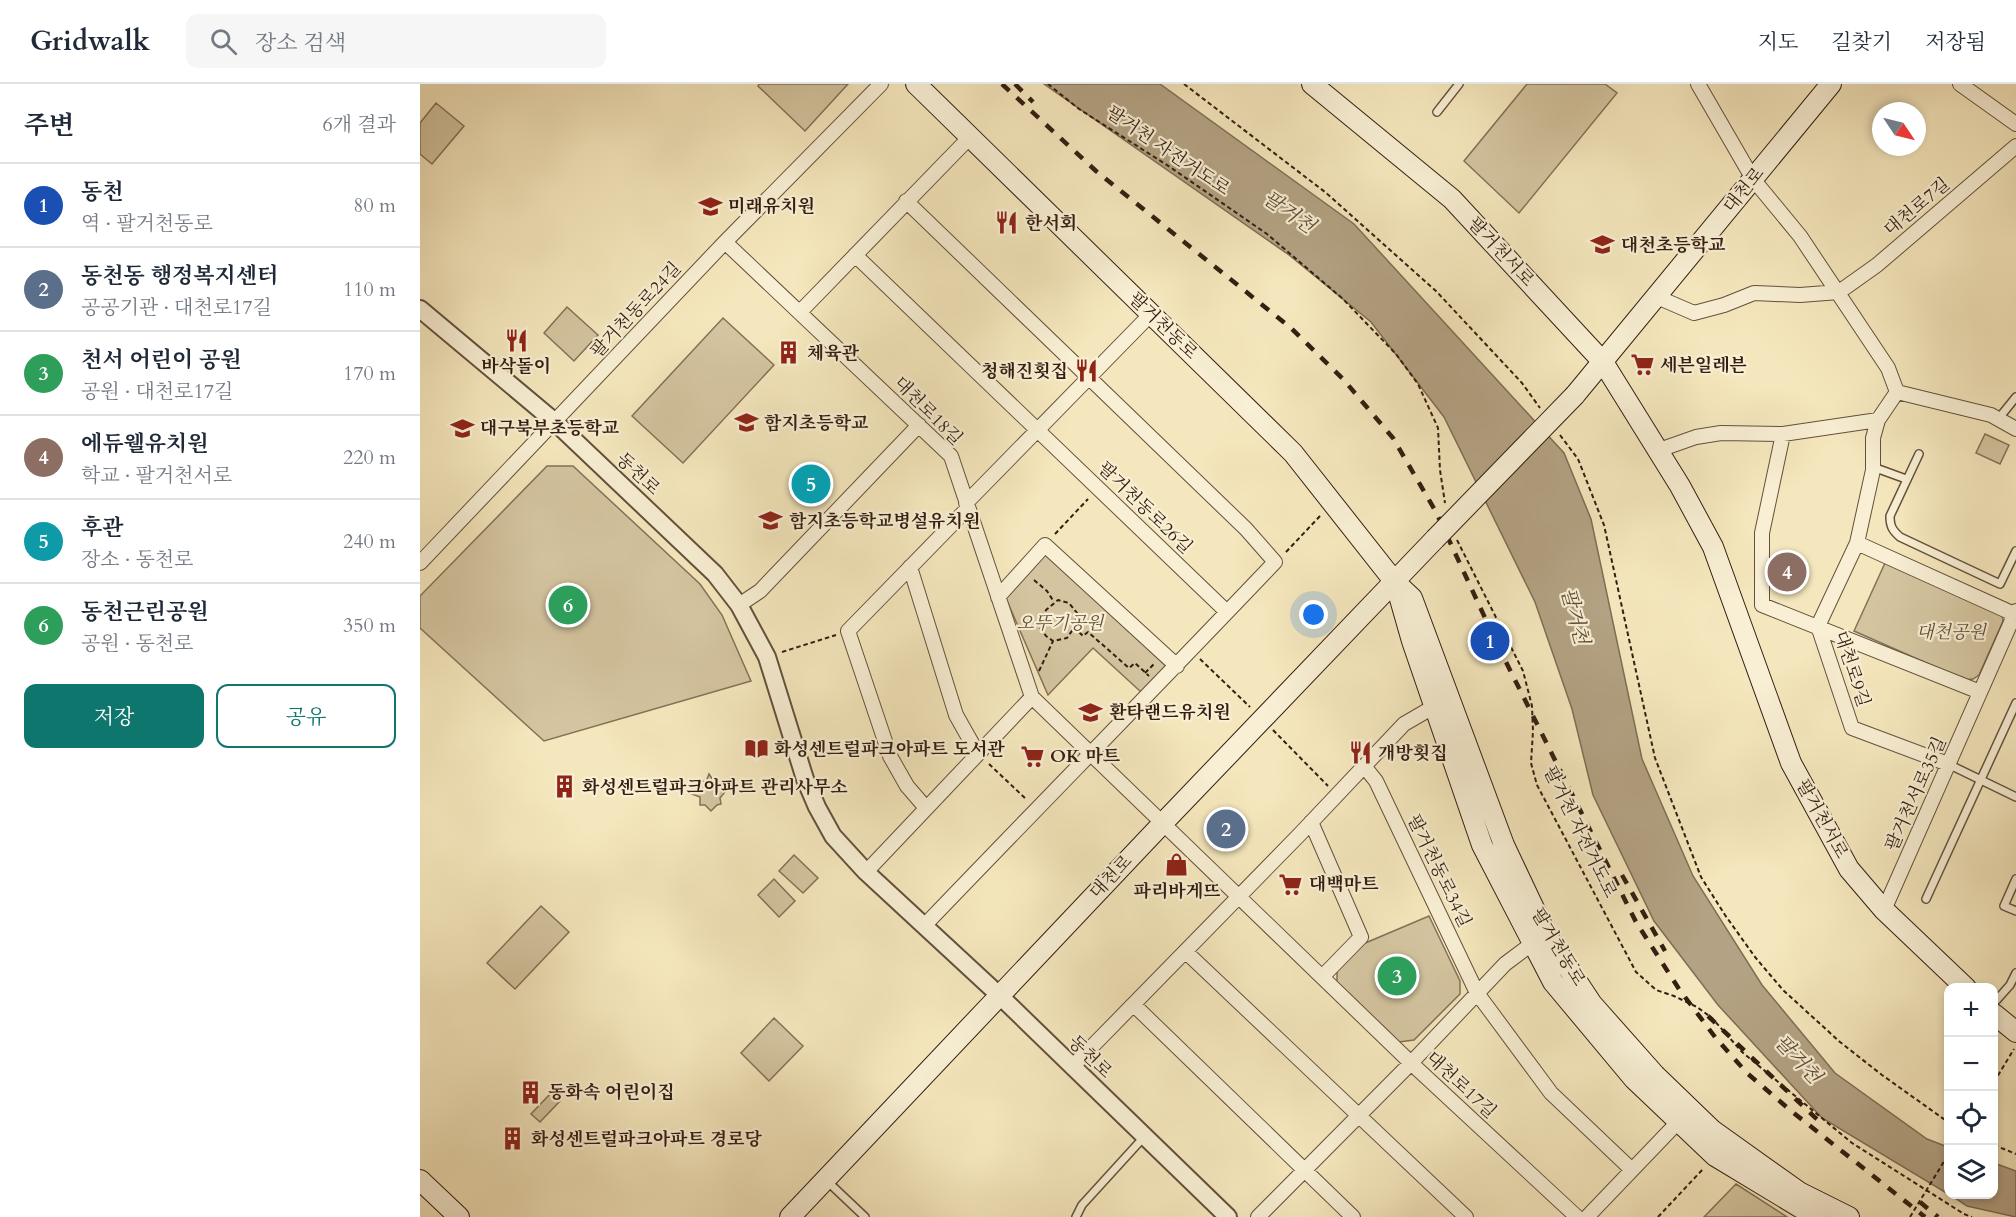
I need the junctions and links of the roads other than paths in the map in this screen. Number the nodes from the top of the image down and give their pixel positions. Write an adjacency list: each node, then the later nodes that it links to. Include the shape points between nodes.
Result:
1 (881, 84): 14 (street, 팔거천동로24길)
2 (916, 84): 10 (main road, 팔거천동로)
3 (1313, 84): 21 (main road, 팔거천서로, via 1452,199)
4 (1459, 84): 8 (lane)
5 (1698, 84): 12 (street)
6 (1831, 84): 12 (main road, 대천로)
7 (1960, 84): 9 (street)
8 (1437, 112)
9 (2016, 124)
10 (970, 137): 13 (street); 20 (main road, 팔거천동로)
11 (2016, 146): 16 (street, 대천로7길, via 1877,265)
12 (1753, 179): 16 (street); 17 (main road, 대천로)
13 (906, 201): 15 (street); 22 (street)
14 (725, 242): 19 (street, 대천로18길); 27 (street, 팔거천동로24길)
15 (855, 255): 19 (street); 29 (street, 팔거천동로26길)
16 (1839, 292): 17 (street, via 1754,293 1694,313); 23 (street, via 1888,368)
17 (1657, 297): 21 (main road, 대천로)
18 (420, 309): 27 (street, 동천로)
19 (800, 312): 28 (street, 대천로18길)
20 (1151, 314): 22 (street); 41 (main road, 팔거천동로, via 1293,453)
21 (1603, 362): 32 (main road, 팔거천서로); 41 (main road, 대천로, bridge, via 1445,536)
22 (1089, 377): 29 (street); 45 (street, via 1275,562)
23 (1897, 392): 25 (street); 26 (street, 대천로9길)
24 (2016, 397): 25 (lane)
25 (1995, 416): 30 (street)
26 (1878, 420): 31 (street); 34 (street, 대천로9길, via 1873,438)
27 (555, 422): 39 (street, 팔거천동로24길); 43 (street, 동천로, via 715,574)
28 (919, 425): 36 (street, 대천로18길, via 951,456); 43 (street, via 760,591)
29 (1038, 429): 36 (street); 45 (street, 팔거천동로26길)
30 (2016, 429)
31 (1783, 434): 32 (street, via 1696,437); 44 (street, via 1762,533)
32 (1659, 450): 46 (main road, 팔거천서로, via 1713,547)
33 (1919, 454): 35 (lane)
34 (1873, 466): 35 (lane); 37 (street, 대천로9길)
35 (1906, 479): 38 (lane, via 1890,516 1890,526 1900,537 2000,584)
36 (967, 506): 40 (street); 42 (street, 대천로18길)
37 (1857, 543): 47 (street); 48 (street, 대천로9길)
38 (2016, 551)
39 (420, 563)
40 (910, 567): 54 (street, via 956,715); 60 (street, via 848,631 890,756 907,786)
41 (1394, 581): 53 (main road, 팔거천동로); 62 (main road, 대천로); 101 (main road, 팔거천동로, via 1412,598 1504,845 1547,936 1592,1004 1655,1075 1712,1130 1799,1191)
42 (998, 597): 49 (street, via 1045,545); 51 (street, 대천로18길)
43 (739, 605): 63 (street, 동천로, via 766,657 817,807 833,836)
44 (1762, 605): 46 (street); 48 (street)
45 (1227, 612): 49 (street)
46 (1737, 613): 67 (main road, 팔거천서로, via 1791,764 1849,870)
47 (2015, 613): 50 (street, 팔거천서로35길)
48 (1818, 626): 50 (street); 56 (street, 대천로9길, via 1852,728)
49 (1177, 666): 55 (street)
50 (1980, 692): 56 (street, 팔거천서로35길)
51 (1031, 695): 54 (street); 55 (street, 대천로18길)
52 (2016, 703): 58 (lane)
53 (1435, 706): 57 (street, via 1404,724); 70 (main road, 팔거천동로, via 1482,845)
54 (978, 754): 60 (street)
55 (1090, 754): 62 (street, 대천로18길); 69 (street)
56 (1948, 764): 58 (lane); 67 (street, 팔거천서로35길)
57 (1364, 766): 61 (street); 75 (street, 팔거천동로34길, via 1376,782)
58 (1980, 781): 59 (lane); 66 (lane)
59 (2016, 797)
60 (926, 808): 63 (street)
61 (1311, 822): 65 (street); 73 (street, via 1361,937)
62 (1162, 824): 65 (street, 대천로17길); 76 (main road, 대천로)
63 (866, 872): 69 (street, 동천로)
64 (2016, 879): 68 (lane, via 2004,906)
65 (1239, 898): 71 (street); 73 (street, 대천로17길)
66 (1926, 899)
67 (1884, 910): 74 (main road, 팔거천서로)
68 (2016, 911)
69 (925, 925): 76 (street, 동천로)
70 (1533, 943): 75 (street); 84 (main road, 팔거천동로, via 1553,982 1634,1080)
71 (1186, 952): 78 (street); 83 (street)
72 (2016, 972): 77 (lane)
73 (1323, 976): 81 (street, 대천로17길)
74 (1962, 983)
75 (1477, 993): 81 (street); 86 (street, 팔거천동로34길, via 1551,1093)
76 (1000, 996): 82 (street, 동천로); 88 (main road, 대천로)
77 (1998, 998)
78 (1134, 1005): 82 (street); 87 (street)
79 (1998, 1017): 80 (main road)
80 (2016, 1032)
81 (1411, 1063): 83 (street); 98 (street, 대천로17길)
82 (1072, 1067): 85 (street, 동천로)
83 (1359, 1115): 87 (street); 97 (street)
84 (1679, 1121): 86 (street); 100 (main road, 팔거천동로, via 1715,1156)
85 (1144, 1137): 93 (lane, via 1082,1205); 94 (street, 동천로)
86 (1632, 1170): 99 (street)
87 (1304, 1171): 95 (street); 96 (street)
88 (825, 1179): 91 (main road, 대천로); 92 (lane)
89 (420, 1180): 90 (main road)
90 (459, 1217)
91 (789, 1217)
92 (865, 1217)
93 (1076, 1217)
94 (1228, 1217)
95 (1258, 1217)
96 (1353, 1217)
97 (1466, 1217)
98 (1577, 1217)
99 (1587, 1217)
100 (1816, 1217)
101 (1849, 1217)

